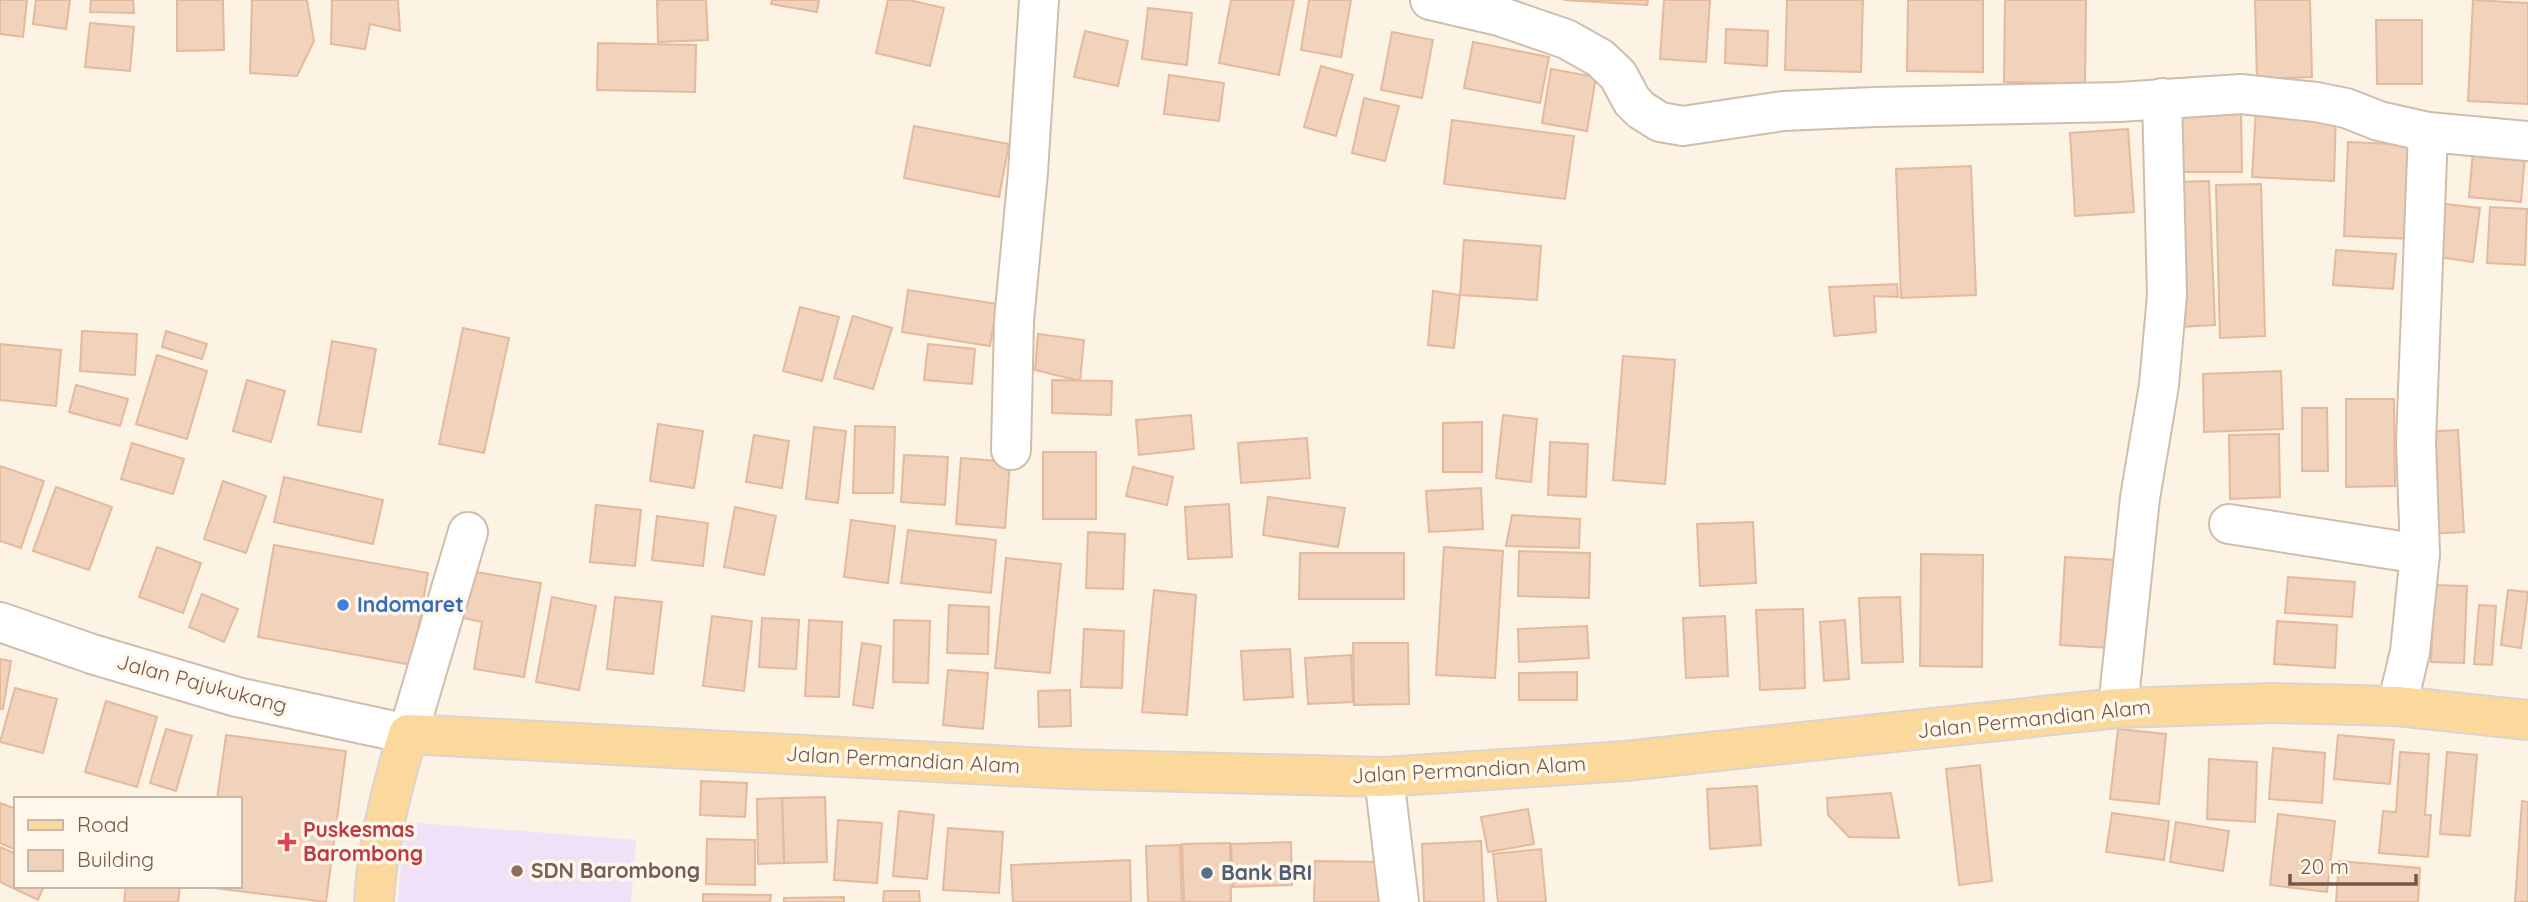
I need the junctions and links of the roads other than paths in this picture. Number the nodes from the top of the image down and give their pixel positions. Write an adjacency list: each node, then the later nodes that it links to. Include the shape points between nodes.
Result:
1 (1039, 0): 7 (street, via 1014,321)
2 (1430, 0): 3 (street)
3 (1499, 8): 4 (street, via 1600,58 1618,75 1641,110 1660,122 1683,126 1783,111)
4 (2162, 99): 5 (street, via 2241,94 2316,102); 13 (street, via 2167,295)
5 (2428, 132): 6 (street); 10 (street, via 2416,442)
6 (2528, 141)
7 (1011, 450)
8 (2229, 524): 10 (street)
9 (468, 532): 15 (street)
10 (2420, 554): 12 (street, via 2410,652)
11 (0, 622): 15 (street, Jalan Pajukukang, via 237,697)
12 (2397, 706): 13 (main road, Jalan Permandian Alam, via 2272,703); 14 (main road, Jalan Permandian Alam)
13 (2118, 708): 16 (main road, Jalan Permandian Alam, via 1625,761)
14 (2528, 720)
15 (408, 734): 16 (main road, Jalan Permandian Alam, via 1067,769); 17 (main road, via 379,850)
16 (1384, 778): 18 (street)
17 (374, 902)
18 (1399, 902)

